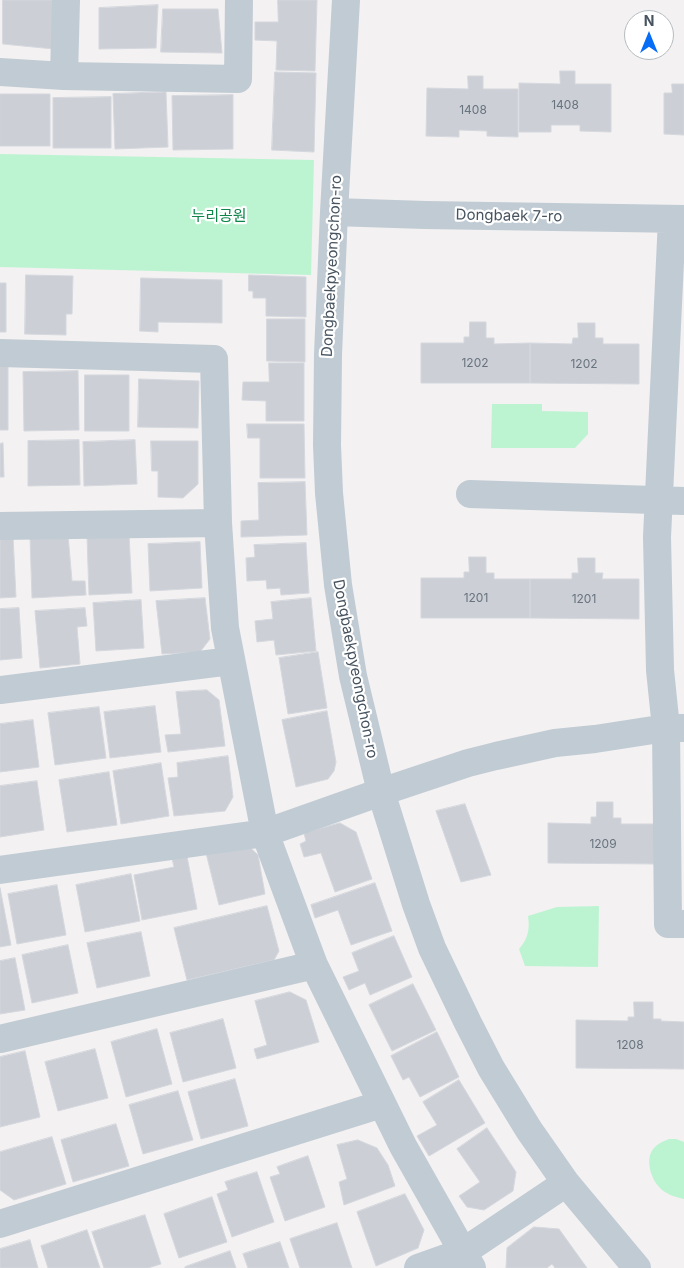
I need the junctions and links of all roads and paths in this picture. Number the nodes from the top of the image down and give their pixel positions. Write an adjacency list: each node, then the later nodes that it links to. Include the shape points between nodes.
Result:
1 (66, 0): 5 (street)
2 (239, 0): 5 (street, via 238,78)
3 (346, 0): 6 (street, Dongbaekpyeongchon-ro)
4 (0, 72): 5 (street)
5 (64, 76)
6 (334, 212): 7 (street, Dongbaek 7-ro); 16 (street, Dongbaekpyeongchon-ro, via 328,355 329,492 344,626)
7 (678, 219): 10 (street)
8 (0, 353): 11 (street, via 214,359)
9 (470, 494): 10 (street)
10 (671, 501): 15 (street, via 657,537 660,670)
11 (218, 523): 12 (street); 13 (street, via 225,628)
12 (0, 526)
13 (232, 661): 14 (street); 17 (street)
14 (0, 690)
15 (675, 728): 16 (street, via 555,743 468,763); 19 (street, via 668,924)
16 (381, 792): 17 (street); 23 (street, Dongbaekpyeongchon-ro, via 416,904 449,986 491,1068)
17 (265, 833): 18 (street); 20 (street)
18 (0, 870)
19 (684, 924)
20 (314, 965): 21 (street); 22 (street)
21 (0, 1039)
22 (382, 1104): 24 (street); 25 (street)
23 (566, 1183): 25 (street); 27 (street, Dongbaekpyeongchon-ro)
24 (0, 1224)
25 (468, 1260): 26 (street)
26 (418, 1268)
27 (637, 1268)

